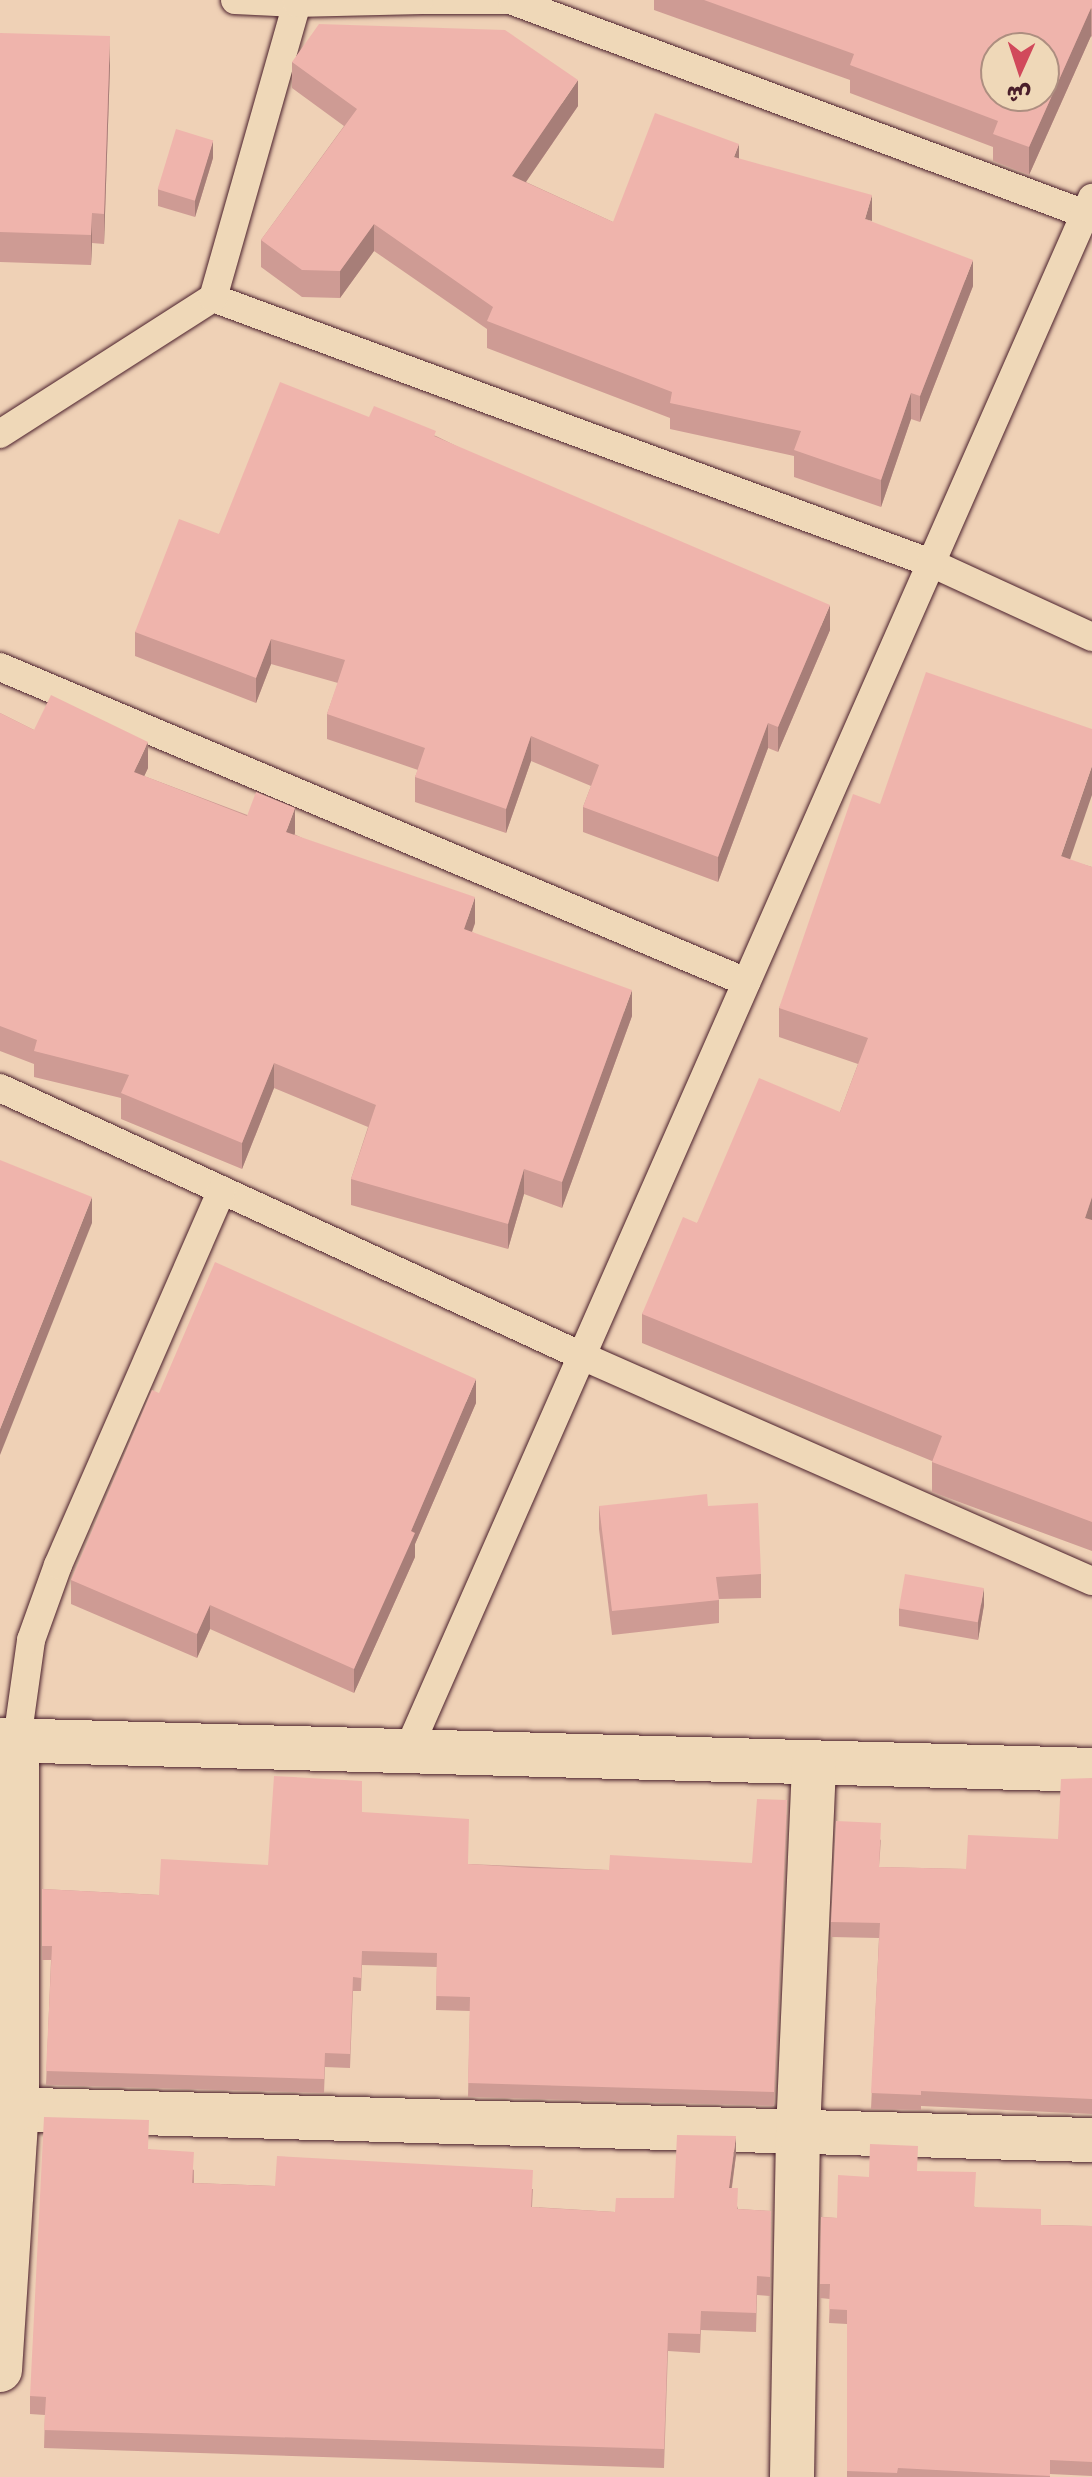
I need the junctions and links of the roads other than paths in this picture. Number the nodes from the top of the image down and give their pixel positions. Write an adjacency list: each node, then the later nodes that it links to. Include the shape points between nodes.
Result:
1 (235, 0): 4 (lane)
2 (420, 0): 3 (lane); 4 (lane)
3 (514, 0): 5 (lane)
4 (297, 3): 6 (lane)
5 (1088, 206): 8 (lane)
6 (213, 298): 7 (lane); 8 (lane)
7 (0, 434)
8 (931, 563): 9 (lane); 11 (lane)
9 (1092, 637)
10 (0, 667): 11 (lane)
11 (746, 982): 14 (lane)
12 (0, 1088): 13 (lane)
13 (222, 1190): 14 (lane); 16 (lane, via 58,1565 31,1640)
14 (582, 1356): 15 (lane); 17 (lane)
15 (1092, 1581)
16 (9, 1740): 17 (street); 20 (street)
17 (409, 1748): 18 (street)
18 (814, 1763): 19 (street); 21 (street)
19 (1092, 1770)
20 (8, 2109): 21 (street); 23 (street)
21 (798, 2132): 22 (street); 24 (street)
22 (1092, 2140)
23 (0, 2370)
24 (792, 2477)

